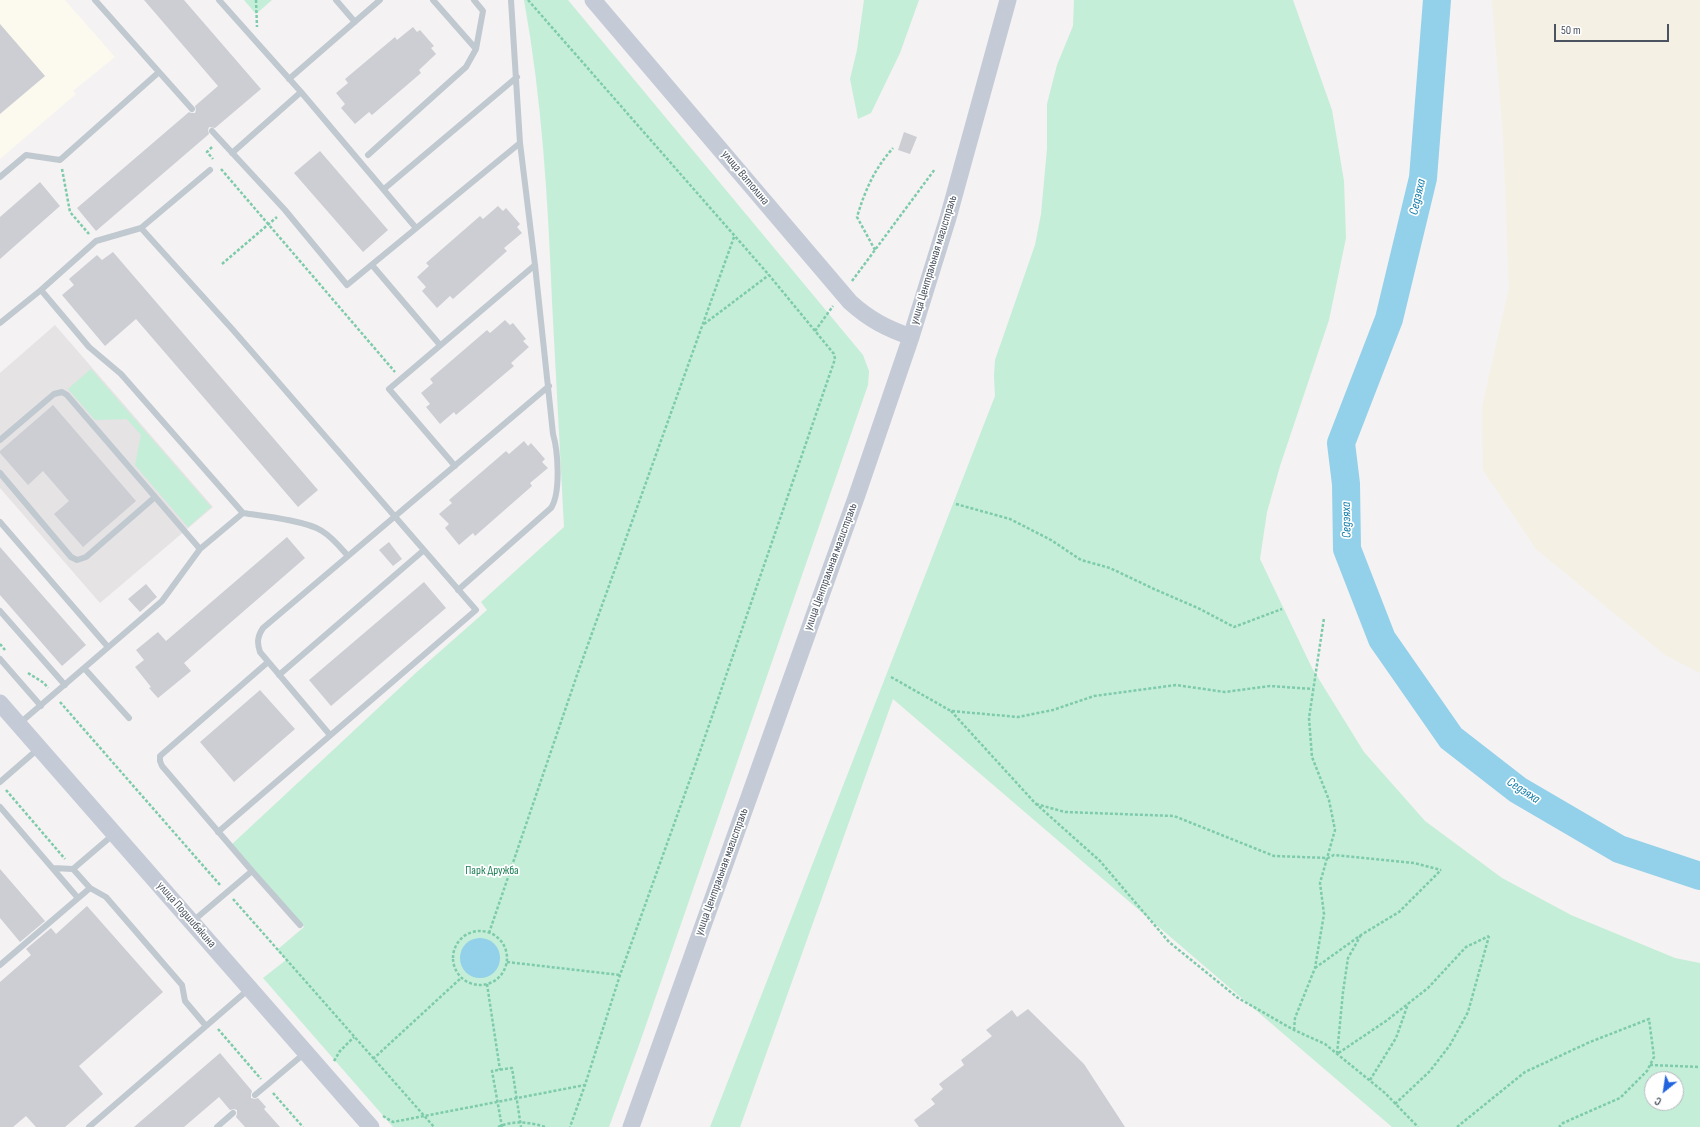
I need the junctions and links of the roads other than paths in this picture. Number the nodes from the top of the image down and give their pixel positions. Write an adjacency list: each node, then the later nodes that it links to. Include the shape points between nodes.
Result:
1 (95, 0): 12 (lane)
2 (219, 0): 14 (lane)
3 (336, 0): 10 (lane)
4 (380, 0): 10 (lane)
5 (433, 0): 11 (lane)
6 (474, 0): 11 (lane, via 483,11)
7 (511, 0): 13 (lane)
8 (593, 0): 30 (main road, улица Ватолина, via 842,294 868,318 887,329)
9 (1008, 0): 30 (main road, улица Центральная магистраль, via 948,218)
10 (355, 22): 14 (lane)
11 (476, 49): 20 (lane, via 466,67)
12 (159, 72): 16 (lane); 22 (lane, via 60,160 26,155)
13 (517, 77): 18 (lane); 23 (lane)
14 (289, 79): 15 (lane)
15 (301, 92): 19 (lane); 23 (lane)
16 (192, 109)
17 (212, 131): 19 (lane)
18 (520, 142): 25 (lane); 27 (lane)
19 (232, 153): 26 (lane, via 285,210 347,285)
20 (368, 155)
21 (210, 170): 24 (lane)
22 (0, 177)
23 (384, 189): 25 (lane)
24 (141, 228): 28 (lane, via 96,242); 38 (lane, via 234,330)
25 (416, 228): 26 (lane)
26 (372, 264): 31 (lane)
27 (535, 264): 31 (lane); 32 (lane)
28 (41, 290): 29 (lane); 37 (lane, via 89,347 121,374)
29 (0, 323)
30 (911, 337): 77 (main road, улица Центральная магистраль)
31 (440, 345): 34 (lane, via 389,388)
32 (549, 386): 34 (lane); 43 (lane, via 556,444 555,502)
33 (0, 440): 36 (lane, via 54,394 62,392)
34 (455, 466): 38 (lane)
35 (0, 473): 36 (lane, via 71,557 77,560 86,557)
36 (155, 497): 40 (lane)
37 (243, 513): 40 (lane); 42 (lane, via 310,525 332,538)
38 (394, 517): 41 (lane); 42 (lane)
39 (0, 522): 45 (lane)
40 (200, 549): 45 (lane, via 162,601)
41 (424, 550): 43 (lane); 49 (lane)
42 (348, 556): 47 (lane, via 263,628 258,645)
43 (458, 590): 55 (lane, via 476,610)
44 (0, 612): 50 (lane)
45 (108, 647): 48 (lane)
46 (0, 659): 52 (lane)
47 (268, 662): 49 (lane); 59 (lane, via 160,756 162,766)
48 (84, 668): 50 (lane); 53 (lane)
49 (279, 675): 55 (lane)
50 (65, 685): 52 (lane)
51 (0, 703): 54 (main road, улица Подшибякина)
52 (40, 706): 54 (lane)
53 (129, 718)
54 (19, 724): 56 (main road, улица Подшибякина)
55 (330, 735): 59 (lane)
56 (39, 748): 57 (lane); 60 (main road, улица Подшибякина)
57 (0, 782)
58 (0, 807): 61 (lane)
59 (218, 832): 63 (lane)
60 (115, 834): 62 (lane); 66 (main road, улица Подшибякина)
61 (53, 868): 62 (lane); 65 (lane)
62 (73, 869): 64 (lane)
63 (252, 871): 66 (lane); 67 (lane)
64 (90, 888): 65 (lane); 70 (lane, via 106,897 182,985 185,1001)
65 (78, 898): 68 (lane)
66 (192, 922): 69 (main road, улица Подшибякина)
67 (300, 925)
68 (0, 965)
69 (250, 988): 70 (lane); 71 (main road, улица Подшибякина)
70 (209, 1024): 75 (lane)
71 (306, 1052): 72 (lane); 74 (main road, улица Подшибякина)
72 (255, 1095)
73 (233, 1113): 76 (lane)
74 (376, 1121)
75 (89, 1127)
76 (217, 1127)
77 (631, 1127)

